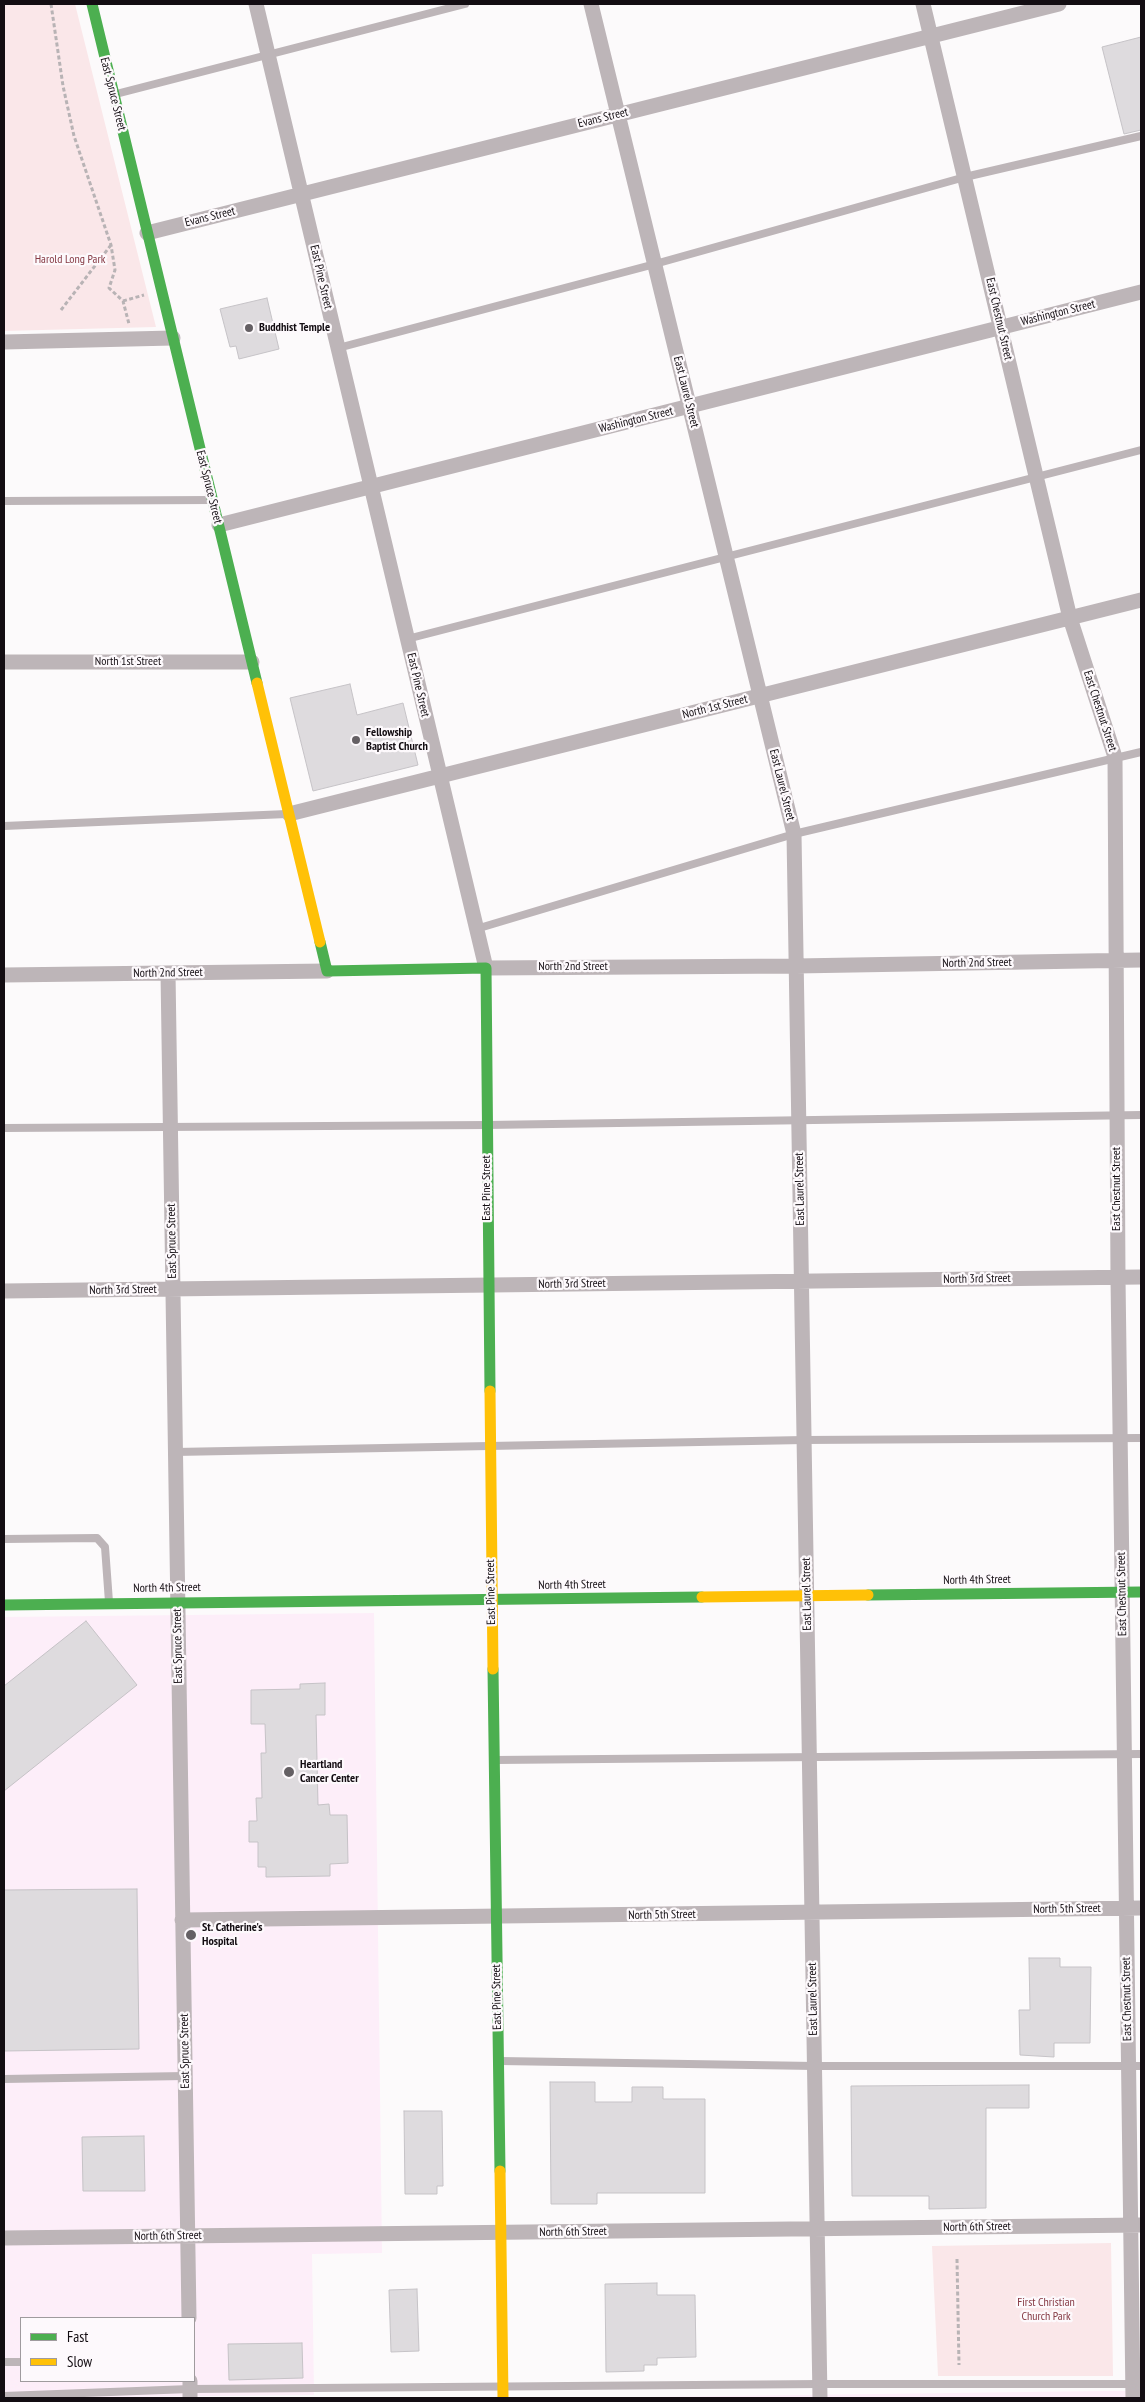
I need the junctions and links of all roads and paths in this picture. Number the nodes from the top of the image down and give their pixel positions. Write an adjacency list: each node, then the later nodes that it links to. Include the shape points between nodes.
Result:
1 (51, 4): 16 (path, via 74,136)
2 (92, 4): 10 (street, East Spruce Street)
3 (256, 4): 9 (street, East Pine Street)
4 (466, 4): 9 (lane)
5 (591, 4): 11 (street, East Laurel Street)
6 (923, 4): 8 (street, East Chestnut Street)
7 (1059, 4): 8 (street, Evans Street)
8 (931, 36): 11 (street, Evans Street); 13 (street, East Chestnut Street)
9 (268, 54): 10 (lane); 14 (street, East Pine Street)
10 (114, 95): 15 (street, East Spruce Street)
11 (618, 114): 14 (street, Evans Street); 17 (street, East Laurel Street)
12 (1141, 136): 13 (lane)
13 (965, 177): 17 (lane); 20 (street, East Chestnut Street)
14 (301, 194): 15 (street, Evans Street); 24 (street, East Pine Street)
15 (147, 233): 21 (street, East Spruce Street)
16 (112, 245): 19 (path); 22 (path, via 115,270 109,288 123,300)
17 (655, 264): 24 (lane); 25 (street, East Laurel Street)
18 (1141, 292): 20 (street, Washington Street)
19 (61, 310)
20 (1001, 327): 25 (street, Washington Street); 27 (street, East Chestnut Street)
21 (173, 338): 22 (street); 29 (street, East Spruce Street)
22 (132, 339): 23 (street)
23 (4, 342)
24 (338, 348): 28 (street, East Pine Street)
25 (690, 406): 28 (street, Washington Street); 32 (street, East Laurel Street)
26 (1141, 450): 27 (lane)
27 (1036, 476): 32 (lane); 34 (street, East Chestnut Street)
28 (371, 487): 31 (street, Washington Street); 35 (street, East Pine Street)
29 (212, 500): 30 (lane); 31 (street, East Spruce Street)
30 (4, 501)
31 (218, 525): 37 (street, East Spruce Street)
32 (726, 555): 35 (lane); 38 (street, East Laurel Street)
33 (1141, 600): 34 (street, North 1st Street)
34 (1070, 618): 38 (street, North 1st Street); 40 (street, East Chestnut Street)
35 (407, 639): 41 (street, East Pine Street)
36 (4, 662): 37 (street, North 1st Street)
37 (252, 662): 42 (street, East Spruce Street)
38 (760, 696): 41 (street, North 1st Street); 44 (street, East Laurel Street)
39 (1141, 752): 40 (lane)
40 (1115, 757): 44 (lane); 46 (street, East Chestnut Street)
41 (440, 776): 42 (street, North 1st Street); 45 (street, East Pine Street)
42 (289, 814): 43 (lane); 50 (street, East Spruce Street)
43 (4, 826)
44 (794, 834): 45 (lane); 48 (street, East Laurel Street)
45 (476, 929): 49 (street, East Pine Street)
46 (1116, 960): 47 (street, North 2nd Street); 48 (street, North 2nd Street); 53 (street, East Chestnut Street)
47 (1141, 960)
48 (796, 966): 49 (street, North 2nd Street); 55 (street, East Laurel Street)
49 (486, 968): 50 (street, North 2nd Street); 56 (street, East Pine Street)
50 (327, 971): 51 (street, North 2nd Street)
51 (168, 973): 52 (street, North 2nd Street); 57 (street, East Spruce Street)
52 (4, 975)
53 (1117, 1116): 54 (lane); 55 (lane); 60 (street, East Chestnut Street)
54 (1141, 1116)
55 (798, 1119): 56 (lane); 61 (street, East Laurel Street)
56 (487, 1125): 57 (lane); 62 (street, East Pine Street)
57 (170, 1127): 58 (lane); 63 (street, East Spruce Street)
58 (4, 1128)
59 (1141, 1277): 60 (street, North 3rd Street)
60 (1118, 1278): 61 (street, North 3rd Street); 65 (street, East Chestnut Street)
61 (801, 1281): 62 (street, North 3rd Street); 67 (street, East Laurel Street)
62 (488, 1285): 63 (street, North 3rd Street); 68 (street, East Pine Street)
63 (173, 1289): 64 (street, North 3rd Street); 69 (street, East Spruce Street)
64 (4, 1291)
65 (1120, 1438): 66 (lane); 67 (lane); 71 (street, East Chestnut Street)
66 (1141, 1438)
67 (804, 1440): 68 (lane); 73 (street, East Laurel Street)
68 (490, 1447): 69 (lane); 74 (street, East Pine Street)
69 (175, 1452): 75 (street, East Spruce Street)
70 (4, 1539): 76 (lane, via 97,1538 105,1547)
71 (1122, 1592): 72 (street, North 4th Street); 73 (street, North 4th Street); 78 (street, East Chestnut Street)
72 (1141, 1592)
73 (806, 1595): 74 (street, North 4th Street); 80 (street, East Laurel Street)
74 (492, 1600): 75 (street, North 4th Street); 81 (street, East Pine Street)
75 (178, 1602): 76 (street, North 4th Street); 86 (street, East Spruce Street)
76 (109, 1603): 77 (street, North 4th Street)
77 (4, 1605)
78 (1124, 1754): 79 (lane); 80 (lane); 82 (street, East Chestnut Street)
79 (1141, 1754)
80 (809, 1757): 81 (lane); 84 (street, East Laurel Street)
81 (494, 1760): 85 (street, East Pine Street)
82 (1126, 1908): 83 (street, North 5th Street); 84 (street, North 5th Street); 89 (street, East Chestnut Street)
83 (1141, 1908)
84 (812, 1913): 85 (street, North 5th Street); 88 (street, East Laurel Street)
85 (496, 1918): 86 (street, North 5th Street); 87 (street, East Pine Street)
86 (182, 1920): 90 (street, East Spruce Street)
87 (498, 2061): 88 (lane); 94 (street, East Pine Street)
88 (814, 2066): 89 (lane); 93 (street, East Laurel Street)
89 (1134, 2066): 92 (street, East Chestnut Street)
90 (185, 2076): 91 (lane); 95 (street, East Spruce Street)
91 (4, 2079)
92 (1135, 2225): 93 (street, North 6th Street); 103 (street, East Chestnut Street)
93 (817, 2230): 94 (street, North 6th Street); 104 (street, East Laurel Street)
94 (500, 2233): 95 (street, North 6th Street); 105 (street, East Pine Street)
95 (187, 2236): 96 (street, North 6th Street); 98 (street, East Spruce Street)
96 (4, 2238)
97 (957, 2259): 101 (path)
98 (188, 2317)
99 (4, 2362): 100 (lane)
100 (20, 2362)
101 (959, 2366)
102 (190, 2389): 105 (lane); 106 (lane)
103 (1136, 2389): 104 (lane)
104 (820, 2391): 105 (lane)
105 (503, 2393)
106 (4, 2396)

